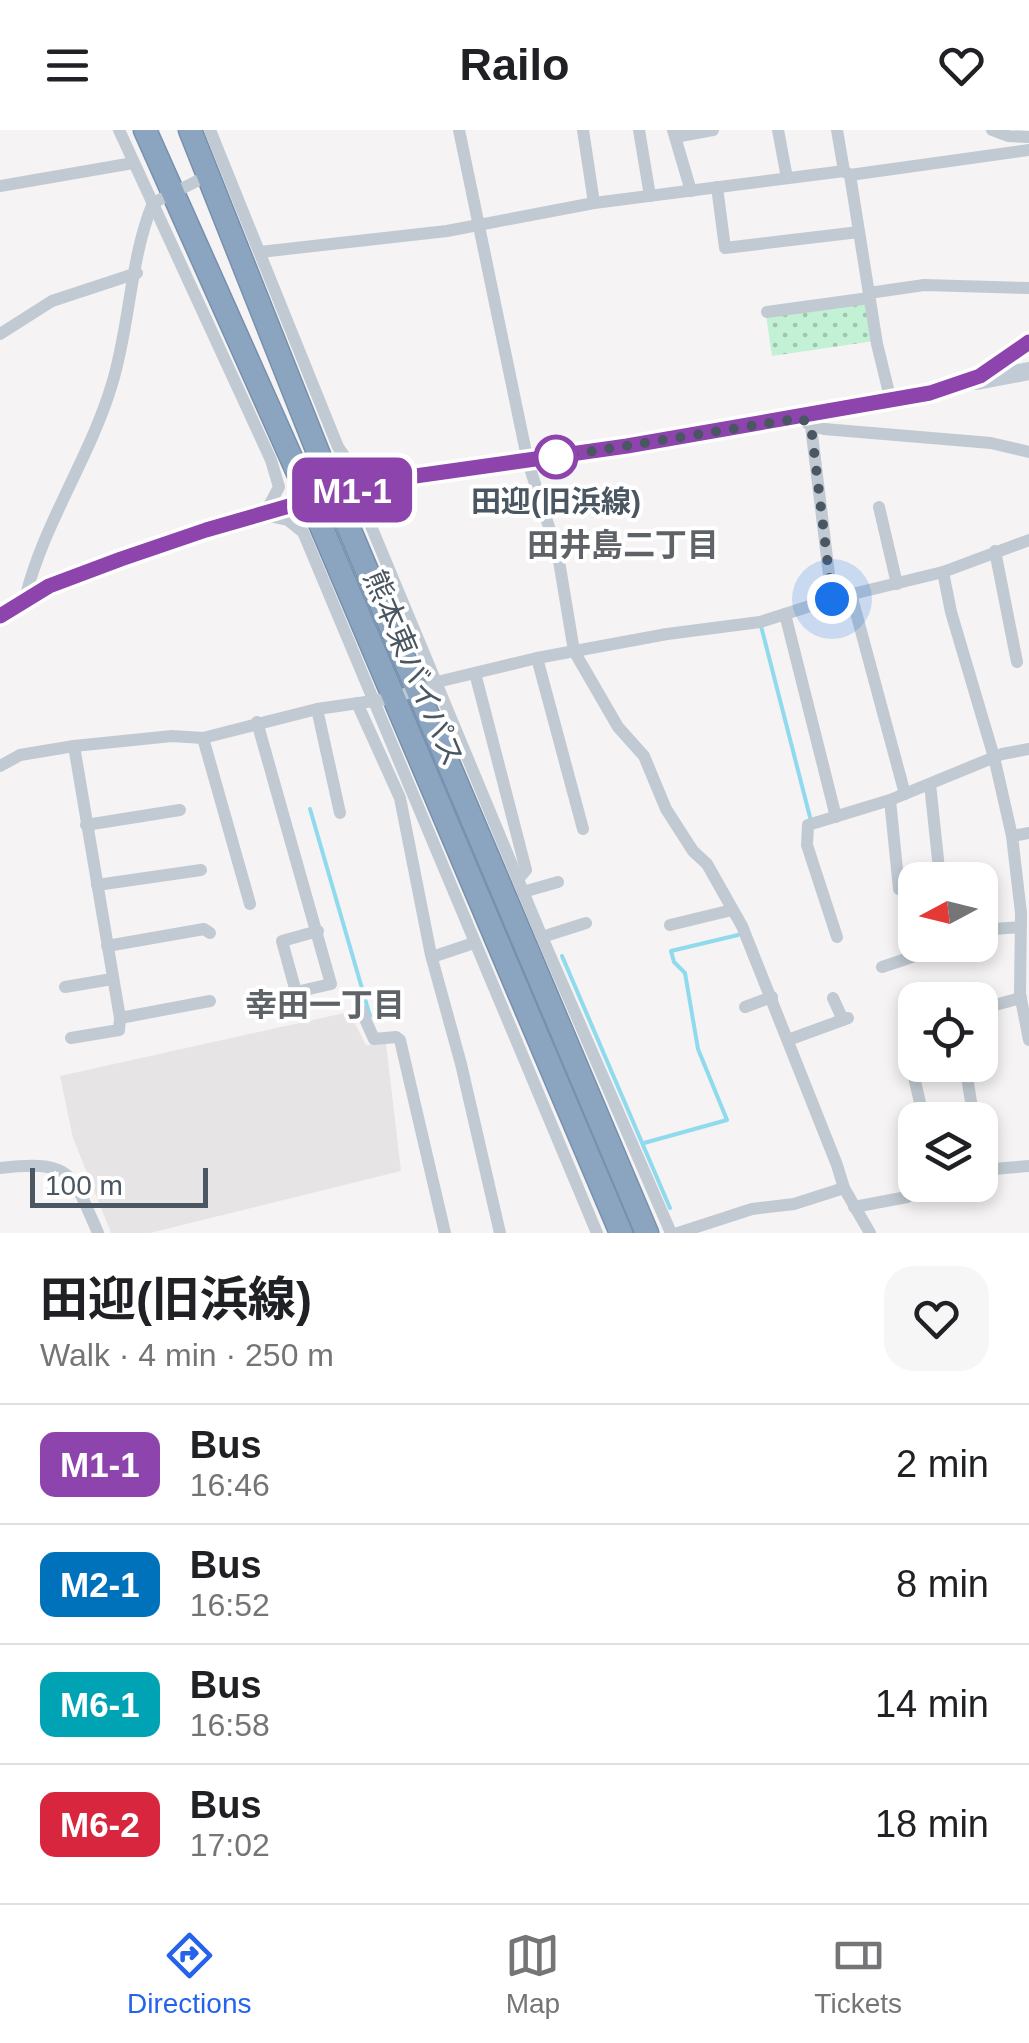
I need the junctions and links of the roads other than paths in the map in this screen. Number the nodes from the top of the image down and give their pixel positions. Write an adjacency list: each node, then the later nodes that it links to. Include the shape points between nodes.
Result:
1 (119, 130): 15 (street)
2 (145, 130): 23 (highway, 熊本東バイパス)
3 (190, 130): 16 (highway, 熊本東バイパス)
4 (210, 130): 16 (street)
5 (459, 130): 25 (street)
6 (582, 130): 24 (street)
7 (639, 130): 22 (street)
8 (713, 130): 12 (street)
9 (778, 130): 18 (street)
10 (838, 130): 17 (street)
11 (992, 130): 13 (street)
12 (674, 133): 21 (street)
13 (1029, 137)
14 (1029, 150): 17 (street)
15 (133, 163): 19 (street); 23 (street)
16 (217, 171): 23 (street); 27 (street); 41 (highway, 熊本東バイパス)
17 (847, 173): 18 (street); 26 (street)
18 (787, 178): 20 (street)
19 (0, 186)
20 (717, 187): 21 (street); 26 (street, via 725,248)
21 (691, 190): 22 (street)
22 (650, 196): 24 (street)
23 (161, 198): 28 (street, via 142,230); 42 (highway, 熊本東バイパス, via 216,286); 44 (street, via 272,460 280,487)
24 (594, 203): 25 (street)
25 (480, 226): 27 (street); 39 (street)
26 (859, 232): 30 (street)
27 (260, 252): 40 (street, via 338,448 362,474)
28 (136, 273): 32 (street, via 52,301); 51 (street, via 113,382 33,566)
29 (1029, 288): 30 (street, via 924,285)
30 (869, 295): 31 (street); 36 (street)
31 (767, 312)
32 (0, 334)
33 (1029, 342): 35 (main road)
34 (1029, 371): 35 (main road)
35 (966, 382): 36 (main road)
36 (891, 401): 37 (main road)
37 (806, 422): 38 (street); 39 (main road); 50 (street)
38 (1029, 452)
39 (528, 462): 40 (main road); 54 (street, via 558,555)
40 (387, 480): 41 (main road); 58 (street, via 371,526)
41 (334, 495): 42 (main road); 58 (highway, 熊本東バイパス)
42 (310, 500): 44 (main road); 59 (highway, 熊本東バイパス)
43 (879, 507): 48 (street)
44 (264, 515): 51 (main road, via 121,559); 59 (street, via 288,520 303,532)
45 (1029, 540): 46 (street)
46 (995, 551): 47 (street); 56 (street)
47 (943, 572): 48 (street); 66 (street)
48 (897, 584): 49 (street)
49 (851, 594): 50 (street); 69 (street)
50 (832, 599): 52 (street)
51 (25, 600): 53 (main road)
52 (785, 614): 54 (street); 73 (street)
53 (0, 616)
54 (574, 652): 55 (street); 85 (street, via 618,728 644,756 666,808)
55 (538, 658): 57 (street); 75 (street)
56 (1017, 662)
57 (476, 673): 58 (street); 81 (street, via 526,870)
58 (427, 685): 59 (street); 81 (street); 123 (highway, 熊本東バイパス)
59 (384, 700): 60 (street); 94 (street); 122 (highway, 熊本東バイパス)
60 (357, 703): 61 (street); 96 (street, via 400,798)
61 (316, 709): 62 (street); 72 (street)
62 (257, 722): 63 (street); 90 (street)
63 (202, 738): 64 (street); 84 (street)
64 (74, 746): 67 (street, via 20,755); 74 (street)
65 (1029, 749): 66 (street)
66 (994, 758): 68 (street); 77 (street)
67 (0, 766)
68 (930, 784): 69 (street); 78 (street)
69 (905, 794): 70 (street)
70 (890, 800): 73 (street); 83 (street)
71 (180, 810): 74 (street)
72 (340, 813)
73 (836, 817): 93 (street, via 805,832)
74 (86, 825): 82 (street)
75 (584, 829)
76 (1029, 833): 77 (street)
77 (1012, 836): 86 (street)
78 (938, 862)
79 (202, 870): 82 (street)
80 (558, 882): 81 (street)
81 (520, 885): 92 (street)
82 (96, 886): 95 (street)
83 (898, 889)
84 (250, 904)
85 (732, 910): 88 (street); 102 (street)
86 (1023, 917): 89 (street); 101 (street)
87 (586, 923): 92 (street)
88 (670, 925)
89 (998, 925)
90 (318, 931): 90 (street, via 330,984 296,992 282,941)
91 (210, 934): 95 (street, via 190,930)
92 (542, 937): 124 (street)
93 (836, 937)
94 (474, 943): 96 (street); 121 (street)
95 (107, 946): 99 (street)
96 (432, 957): 120 (street)
97 (898, 962): 98 (street)
98 (882, 967)
99 (112, 978): 100 (street); 108 (street)
100 (65, 987)
101 (1023, 989): 105 (street); 111 (street)
102 (772, 997): 106 (street); 110 (street)
103 (834, 998): 110 (street, via 846,1019)
104 (210, 1001): 108 (street)
105 (998, 1001)
106 (745, 1007)
107 (361, 1010): 119 (street, via 374,1039 400,1040)
108 (120, 1018): 109 (street, via 119,1030)
109 (71, 1038)
110 (788, 1040): 115 (street)
111 (1029, 1040)
112 (998, 1166): 113 (street)
113 (1029, 1166)
114 (0, 1168): 118 (street, via 56,1166 70,1177)
115 (844, 1188): 117 (street); 124 (street)
116 (898, 1199): 117 (street)
117 (854, 1208): 125 (street)
118 (98, 1233)
119 (445, 1233)
120 (500, 1233)
121 (598, 1233)
122 (621, 1233)
123 (647, 1233)
124 (676, 1233)
125 (870, 1233)

